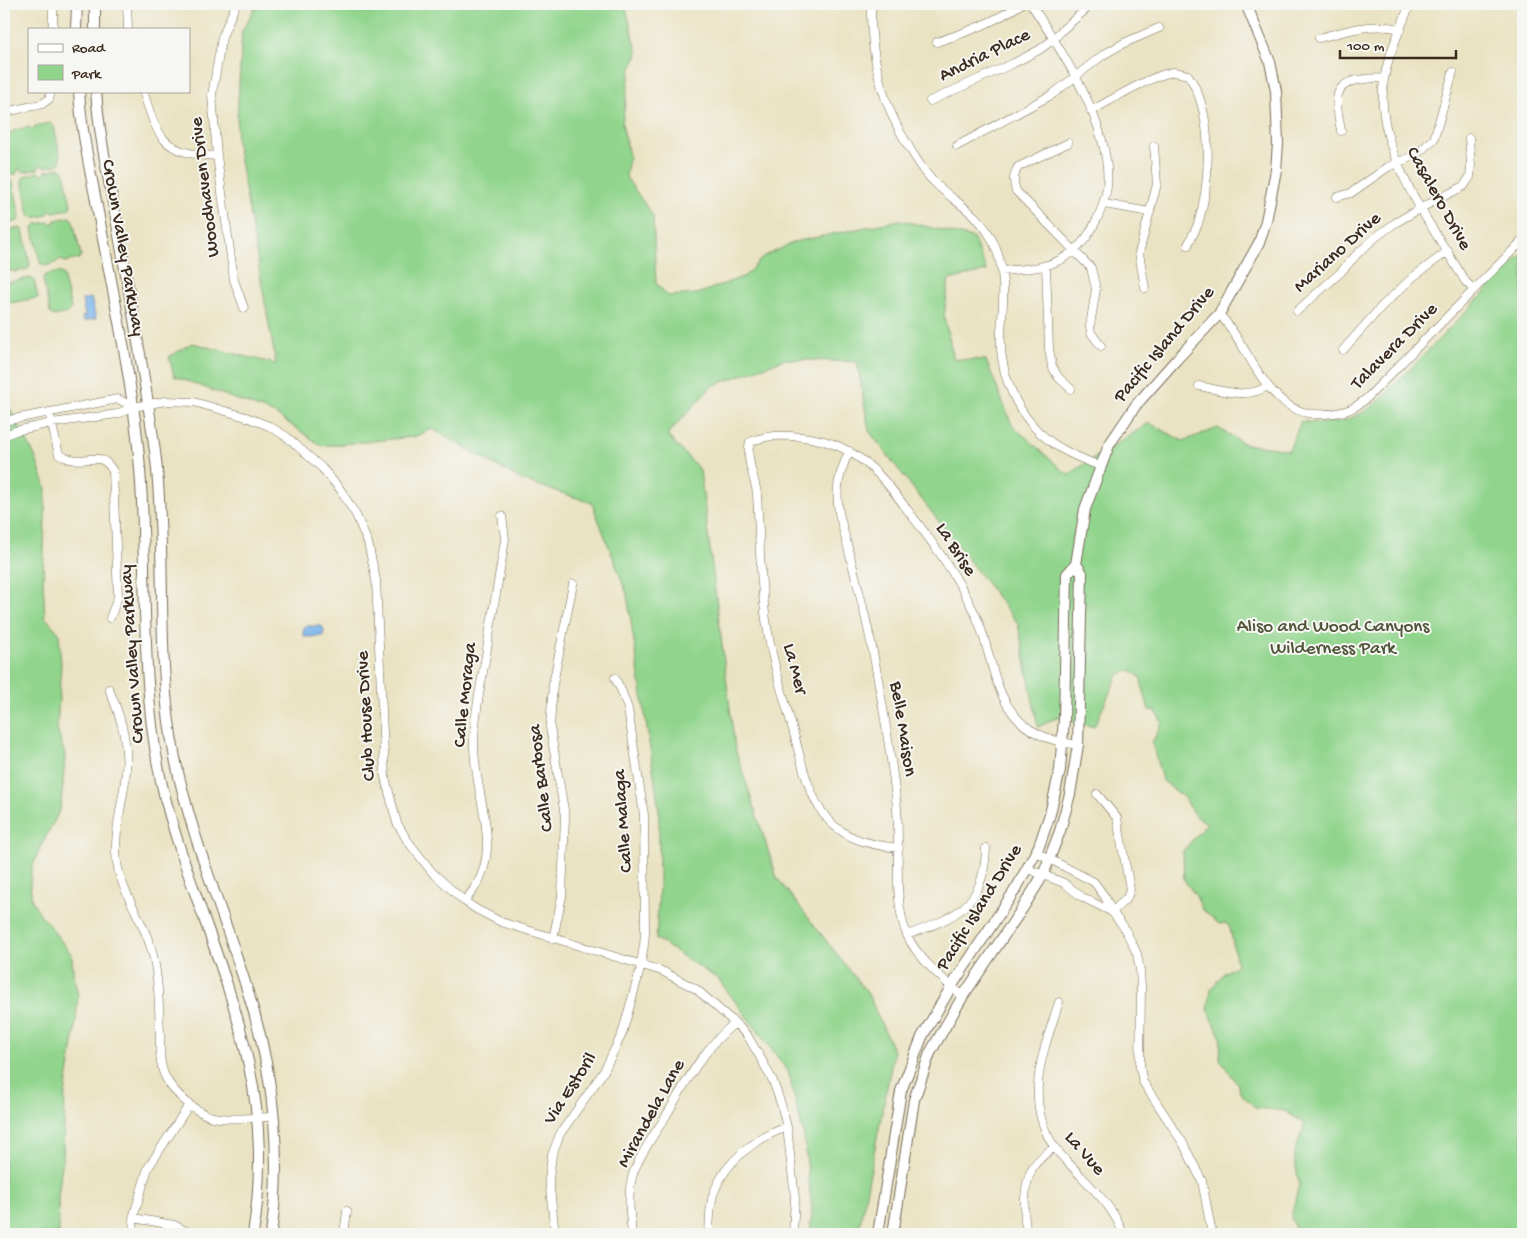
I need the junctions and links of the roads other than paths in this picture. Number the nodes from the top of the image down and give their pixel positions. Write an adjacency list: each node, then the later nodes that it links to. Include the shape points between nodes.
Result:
1 (53, 4): 12 (street)
2 (77, 4): 13 (main road)
3 (95, 4): 14 (main road)
4 (127, 4): 15 (street)
5 (236, 4): 36 (street, Woodhaven Drive, via 222,37 212,95)
6 (871, 4): 47 (street, via 873,53 889,111 926,173 977,218 989,234)
7 (1021, 4): 20 (street, via 979,27)
8 (1031, 4): 19 (street)
9 (1092, 4): 19 (street, Andria Place)
10 (1246, 4): 52 (main road, Pacific Island Drive, via 1270,62 1276,90 1276,170 1273,195 1258,243)
11 (1410, 4): 17 (street, Casalero Drive)
12 (52, 28)
13 (76, 28)
14 (95, 28)
15 (128, 28)
16 (1159, 28): 22 (street, via 1124,42)
17 (1401, 29): 18 (street, via 1365,26); 23 (street, Casalero Drive)
18 (1319, 38)
19 (1054, 39): 22 (street); 28 (street, Andria Place, via 1014,63)
20 (937, 42)
21 (1453, 72): 37 (street, via 1434,139 1417,154)
22 (1076, 76): 30 (street); 34 (street, via 1053,94)
23 (1384, 79): 31 (street, via 1375,77 1348,82 1339,88 1336,99); 37 (street, Casalero Drive, via 1384,118)
24 (51, 92): 29 (street, via 49,99 42,104)
25 (79, 92): 59 (main road, Crown Valley Parkway, via 84,136)
26 (96, 92): 58 (main road, Crown Valley Parkway, via 101,142)
27 (143, 92): 36 (street, via 154,126 163,139 177,150)
28 (930, 101)
29 (10, 111)
30 (1091, 112): 39 (street, via 1100,136 1107,172); 43 (street, via 1158,77 1174,72 1188,75 1200,100 1207,134 1207,154 1205,190 1198,225)
31 (1341, 131)
32 (1469, 138): 40 (street, Mariano Drive, via 1470,177 1464,186)
33 (1068, 142): 45 (street, via 1018,167 1014,182 1016,191)
34 (957, 146)
35 (1154, 146): 41 (street, via 1157,184)
36 (217, 156): 50 (street, Woodhaven Drive, via 234,280)
37 (1397, 163): 38 (street, via 1351,193); 40 (street, Casalero Drive)
38 (1337, 197)
39 (1104, 204): 41 (street); 45 (street, via 1089,234)
40 (1421, 208): 44 (street, Casalero Drive); 51 (street, Mariano Drive, via 1376,237)
41 (1150, 212): 48 (street, via 1139,253)
42 (1523, 240): 49 (street, Talavera Drive)
43 (1188, 244)
44 (1448, 251): 49 (street, Casalero Drive); 54 (street, via 1382,306)
45 (1074, 252): 46 (street); 53 (street, via 1091,268 1095,280 1090,326)
46 (1046, 266): 47 (street); 57 (street, via 1052,366)
47 (1002, 271): 66 (street, via 1001,348 1004,368 1018,404 1046,438)
48 (1145, 288)
49 (1474, 290): 56 (street, Talavera Drive, via 1356,408 1321,415 1302,412 1286,405)
50 (244, 308)
51 (1297, 311)
52 (1219, 314): 56 (street, Talavera Drive, via 1231,326); 66 (main road, Pacific Island Drive, via 1136,406 1109,445)
53 (1101, 346)
54 (1343, 350)
55 (1199, 386): 56 (street, via 1244,394 1259,392)
56 (1267, 386)
57 (1071, 389)
58 (148, 404): 59 (street, Club House Drive); 82 (street, Club House Drive, via 194,402 269,426 301,449 340,489 368,543 376,580 383,761 392,808 419,856); 93 (main road, Crown Valley Parkway, via 158,493 164,669 170,736 185,801 254,1010)
59 (133, 407): 60 (street, Club House Drive, via 118,399); 62 (street, Club House Drive, via 117,414); 92 (main road, Crown Valley Parkway, via 143,504 146,654 151,721 176,834 240,1027 250,1068)
60 (49, 412): 61 (street, Club House Drive); 62 (street)
61 (4, 422)
62 (52, 423): 63 (street, Club House Drive); 70 (street, via 59,455 71,459 100,458 108,462 113,471 118,597)
63 (4, 436)
64 (750, 442): 65 (street, La Brise, via 760,437 802,436); 76 (street, La Mer, via 748,450 756,491 769,640 805,773 821,810 846,834 874,846)
65 (849, 451): 73 (street, La Brise, via 889,486 950,570 975,614 1008,707 1038,735); 76 (street, Belle Maison, via 839,474 837,498 876,666 897,800)
66 (1100, 466): 68 (main road, Pacific Island Drive, via 1083,515)
67 (502, 516): 82 (street, Calle Moraga, via 505,539 479,694 474,746 488,838 487,858 476,886)
68 (1076, 564): 73 (main road, Pacific Island Drive, via 1067,574); 74 (main road, Pacific Island Drive, via 1082,573)
69 (573, 584): 85 (street, Calle Barbosa, via 553,684 550,727 565,816 566,843 562,896)
70 (110, 618)
71 (615, 678): 86 (street, Calle Malaga, via 628,709 644,815 645,933)
72 (109, 689): 91 (street, via 118,709 127,756 116,837 119,872 153,954 164,1075 172,1089)
73 (1062, 743): 74 (street, La Brise); 78 (main road, Pacific Island Drive, via 1060,770 1050,814)
74 (1078, 745): 79 (main road, Pacific Island Drive, via 1070,794)
75 (1096, 794): 83 (street, via 1117,818 1130,889 1127,898)
76 (899, 848): 84 (street, Belle Maison, via 899,897)
77 (986, 848): 84 (street, via 980,887 968,904 935,925)
78 (1036, 852): 79 (street); 80 (main road, Pacific Island Drive)
79 (1049, 859): 81 (main road, Pacific Island Drive); 83 (street, via 1094,882)
80 (1028, 869): 81 (street); 87 (main road, Pacific Island Drive)
81 (1043, 875): 83 (street, via 1064,883 1082,897); 88 (main road, Pacific Island Drive)
82 (464, 901): 85 (street, Club House Drive, via 501,922)
83 (1112, 912): 111 (street, via 1131,941 1140,970 1140,1068 1143,1082 1183,1143 1202,1181)
84 (907, 935): 87 (street, Belle Maison, via 922,957)
85 (553, 939): 86 (street, Club House Drive)
86 (640, 964): 90 (street, Club House Drive, via 662,971 696,989); 103 (street, Via Estoril, via 622,1034 604,1071 560,1134 552,1155 549,1179)
87 (951, 987): 88 (street, Belle Maison); 107 (main road, Pacific Island Drive, via 922,1037 901,1091)
88 (963, 996): 108 (main road, Pacific Island Drive, via 930,1053 914,1100)
89 (1059, 1002): 95 (street, La Vue, via 1038,1076 1038,1106)
90 (735, 1023): 94 (street, Club House Drive, via 747,1036 774,1082); 104 (street, Mirandela Lane, via 723,1032 699,1062 633,1173 630,1192)
91 (190, 1105): 92 (street, via 212,1117); 97 (street, via 148,1168)
92 (256, 1117): 93 (street); 100 (main road, Crown Valley Parkway, via 258,1185)
93 (274, 1117): 101 (main road, Crown Valley Parkway, via 276,1151)
94 (786, 1127): 105 (street, via 768,1134 730,1165 714,1193); 106 (street, Club House Drive, via 795,1198)
95 (1054, 1147): 109 (street, via 1032,1169 1024,1199); 110 (street, La Vue, via 1113,1211)
96 (347, 1211): 102 (street)
97 (133, 1218): 98 (street, via 174,1225); 99 (street)
98 (190, 1233)
99 (134, 1234)
100 (253, 1234)
101 (271, 1234)
102 (344, 1234)
103 (555, 1234)
104 (632, 1234)
105 (709, 1234)
106 (793, 1234)
107 (878, 1234)
108 (893, 1234)
109 (1028, 1234)
110 (1123, 1234)
111 (1212, 1234)

